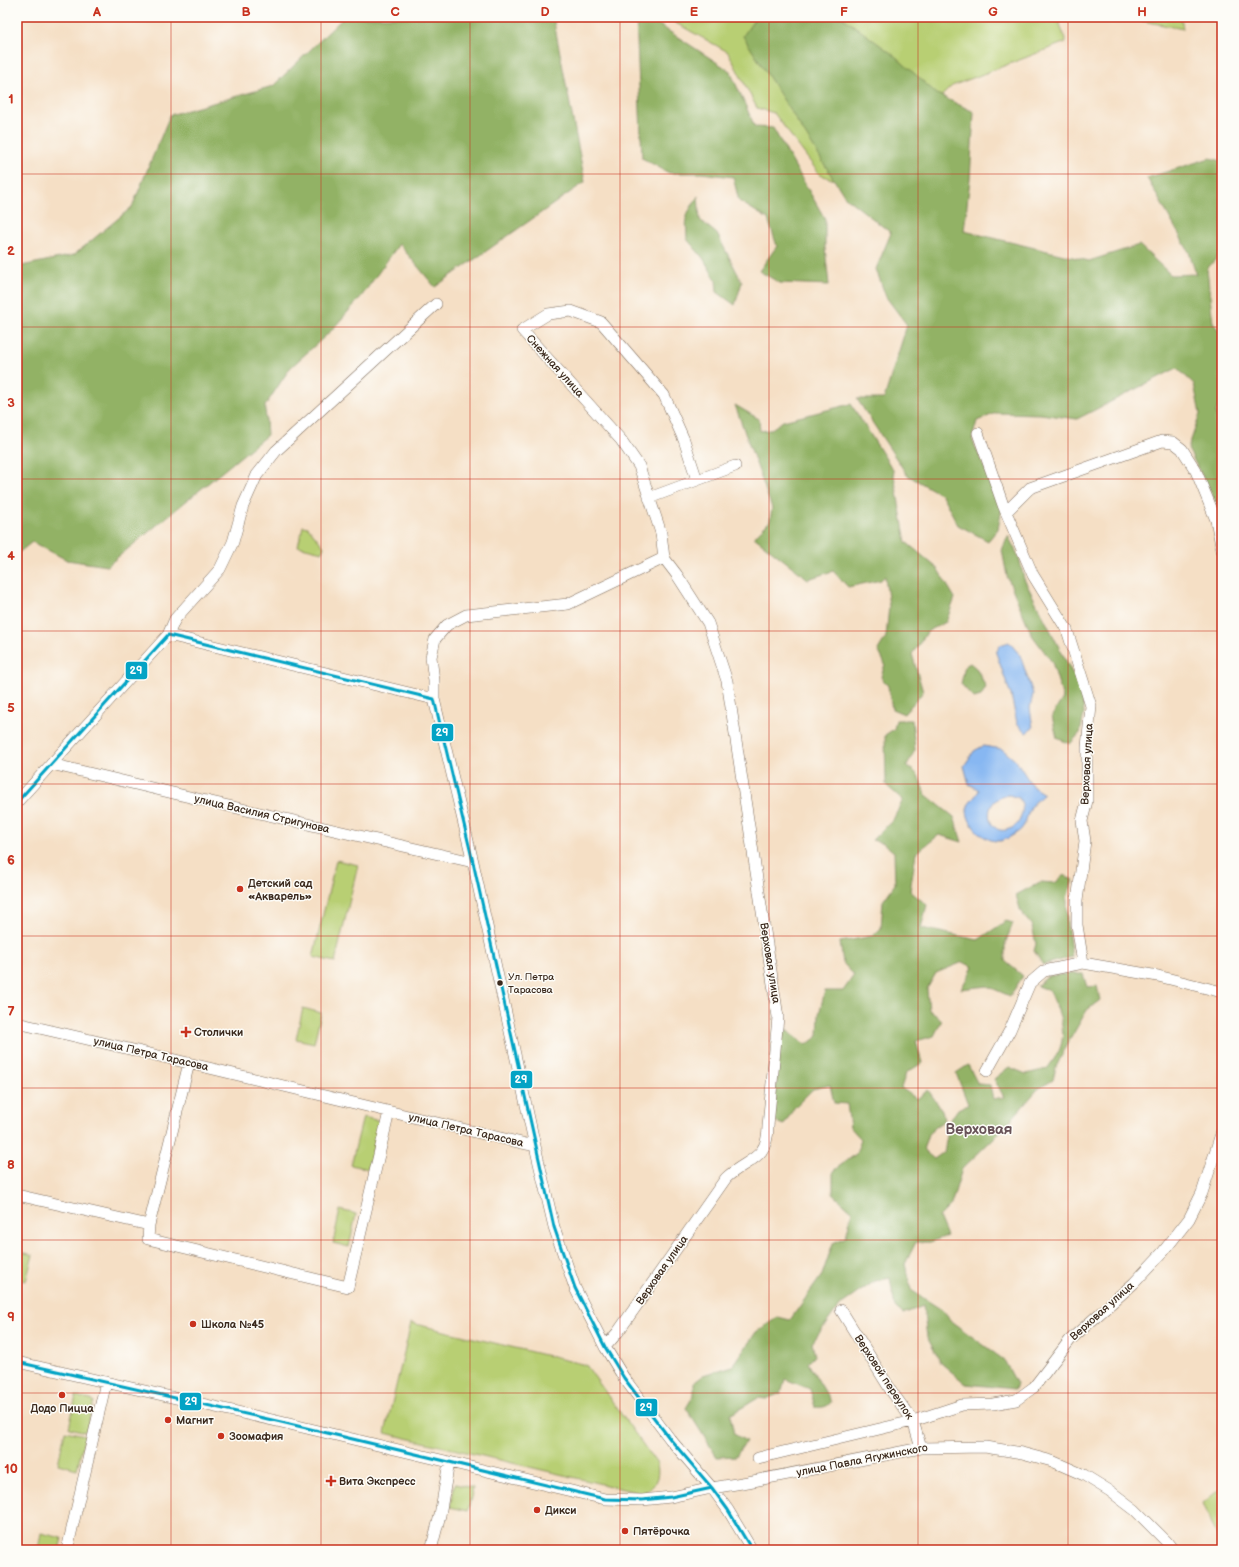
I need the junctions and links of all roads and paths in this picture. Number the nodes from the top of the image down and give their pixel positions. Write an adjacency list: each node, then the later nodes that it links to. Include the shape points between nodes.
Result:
1 (436, 304): 9 (street, via 276,451 256,475 243,506 233,542 220,568 175,619)
2 (978, 433): 6 (street, Верховая улица)
3 (735, 466): 4 (street)
4 (696, 480): 5 (street); 5 (street, Снежная улица, via 684,440 664,395 601,322 571,311 548,314 535,320 522,330 621,440 639,466)
5 (649, 498): 8 (street, Снежная улица, via 661,533)
6 (1006, 512): 7 (street, via 1030,488 1162,440 1173,442 1182,448 1196,471 1216,520); 14 (street, Верховая улица, via 1034,574 1067,630 1091,706 1087,747 1087,801 1082,821 1085,840 1077,901 1077,925)
7 (1222, 550)
8 (664, 558): 10 (street, via 568,604 466,614 447,625 436,639 431,657); 25 (street, Верховая улица, via 708,623 727,681 778,1017 768,1137 763,1151 736,1168 726,1178)
9 (168, 635): 10 (street); 11 (street)
10 (434, 699): 13 (street)
11 (51, 764): 12 (street); 13 (street, улица Василия Стригунова)
12 (17, 802)
13 (473, 862): 21 (street)
14 (1083, 963): 15 (street, via 1158,976); 18 (street, via 1044,971 1030,983 1010,1030)
15 (1222, 992)
16 (17, 1024): 17 (street, улица Петра Тарасова)
17 (189, 1063): 19 (street, улица Петра Тарасова); 23 (street)
18 (987, 1071)
19 (389, 1112): 21 (street, улица Петра Тарасова); 23 (street, via 348,1287 148,1239)
20 (1222, 1130): 28 (street, Верховая улица, via 1202,1193 1189,1219 1134,1283 1070,1340 1034,1387 1016,1400 962,1405)
21 (535, 1146): 25 (street, улица Петра Тарасова, via 554,1227 575,1288)
22 (17, 1195): 23 (street)
23 (149, 1225)
24 (841, 1310): 28 (street, Верховой переулок)
25 (605, 1347): 32 (street, улица Петра Тарасова, via 624,1378 670,1439)
26 (17, 1362): 27 (street, улица Павла Ягужинского)
27 (106, 1382): 31 (street, улица Павла Ягужинского); 33 (street)
28 (913, 1422): 29 (street, Верховой переулок); 30 (street, Верховая улица)
29 (921, 1448): 32 (street, улица Павла Ягужинского); 36 (street, улица Павла Ягужинского, via 985,1447 1052,1461 1084,1475 1136,1510)
30 (758, 1458)
31 (449, 1462): 32 (street, улица Павла Ягужинского, via 605,1499 642,1500); 34 (street)
32 (712, 1488): 35 (street, улица Петра Тарасова)
33 (67, 1550)
34 (431, 1550)
35 (752, 1550)
36 (1173, 1550)

